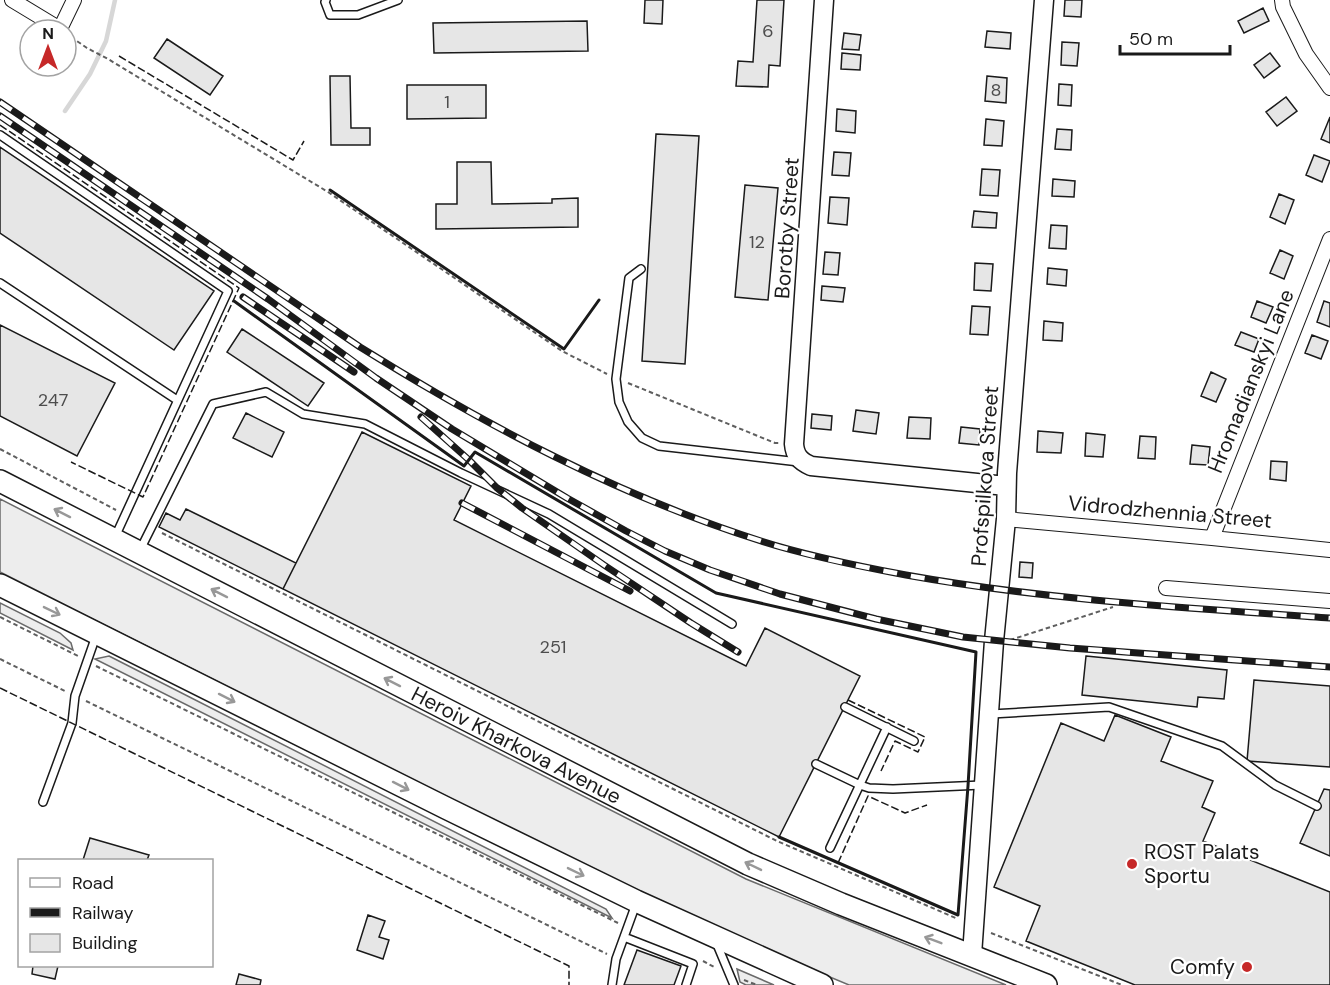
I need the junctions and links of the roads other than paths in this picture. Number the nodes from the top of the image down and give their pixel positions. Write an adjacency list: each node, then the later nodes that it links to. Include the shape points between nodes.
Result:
1 (12, 0): 8 (street)
2 (74, 0): 9 (street)
3 (326, 0): 4 (lane, via 330,15 358,15)
4 (398, 0)
5 (824, 0): 16 (street, Borotby Street)
6 (1044, 0): 18 (street, Profspilkova Street)
7 (1282, 0): 10 (street, via 1306,54)
8 (42, 18)
9 (65, 18)
10 (1330, 88)
11 (0, 135): 15 (lane, via 228,291)
12 (1330, 239): 20 (street, Hromadianskyi Lane)
13 (642, 269): 16 (lane, via 629,278 616,379 619,402 628,422 642,438 659,446)
14 (0, 283): 15 (lane)
15 (177, 400): 21 (lane)
16 (799, 455): 18 (street, via 811,466)
17 (0, 481): 21 (main road, Heroiv Kharkova Avenue, one-way to 17)
18 (1006, 486): 19 (street, Profspilkova Street)
19 (1006, 519): 20 (street, Vidrodzhennia Street); 30 (street, Profspilkova Street)
20 (1212, 538): 22 (street, Vidrodzhennia Street)
21 (114, 539): 23 (main road, Heroiv Kharkova Avenue)
22 (1330, 550)
23 (139, 552): 27 (lane, via 213,404 266,392 303,414 365,424 549,514); 42 (main road, Heroiv Kharkova Avenue, one-way to 23, via 748,864)
24 (0, 585): 28 (main road, one-way to 28)
25 (1166, 588): 26 (street)
26 (1330, 601)
27 (732, 624)
28 (97, 633): 36 (lane, via 75,696 72,723); 39 (main road, one-way to 39)
29 (845, 707): 31 (lane)
30 (989, 715): 35 (street, Profspilkova Street); 37 (lane, via 1109,706 1222,746 1275,785)
31 (887, 728): 32 (lane); 34 (lane)
32 (914, 741)
33 (816, 764): 34 (lane)
34 (860, 785): 35 (lane, via 893,789); 38 (lane)
35 (984, 785): 42 (street, Profspilkova Street)
36 (44, 802)
37 (1317, 806)
38 (830, 848)
39 (636, 902): 40 (lane); 41 (main road)
40 (624, 937): 43 (lane); 44 (lane, via 693,964)
41 (714, 937): 45 (lane); 46 (main road)
42 (972, 956): 47 (main road, Heroiv Kharkova Avenue)
43 (612, 985)
44 (686, 985)
45 (735, 985)
46 (822, 985)
47 (1046, 985)

